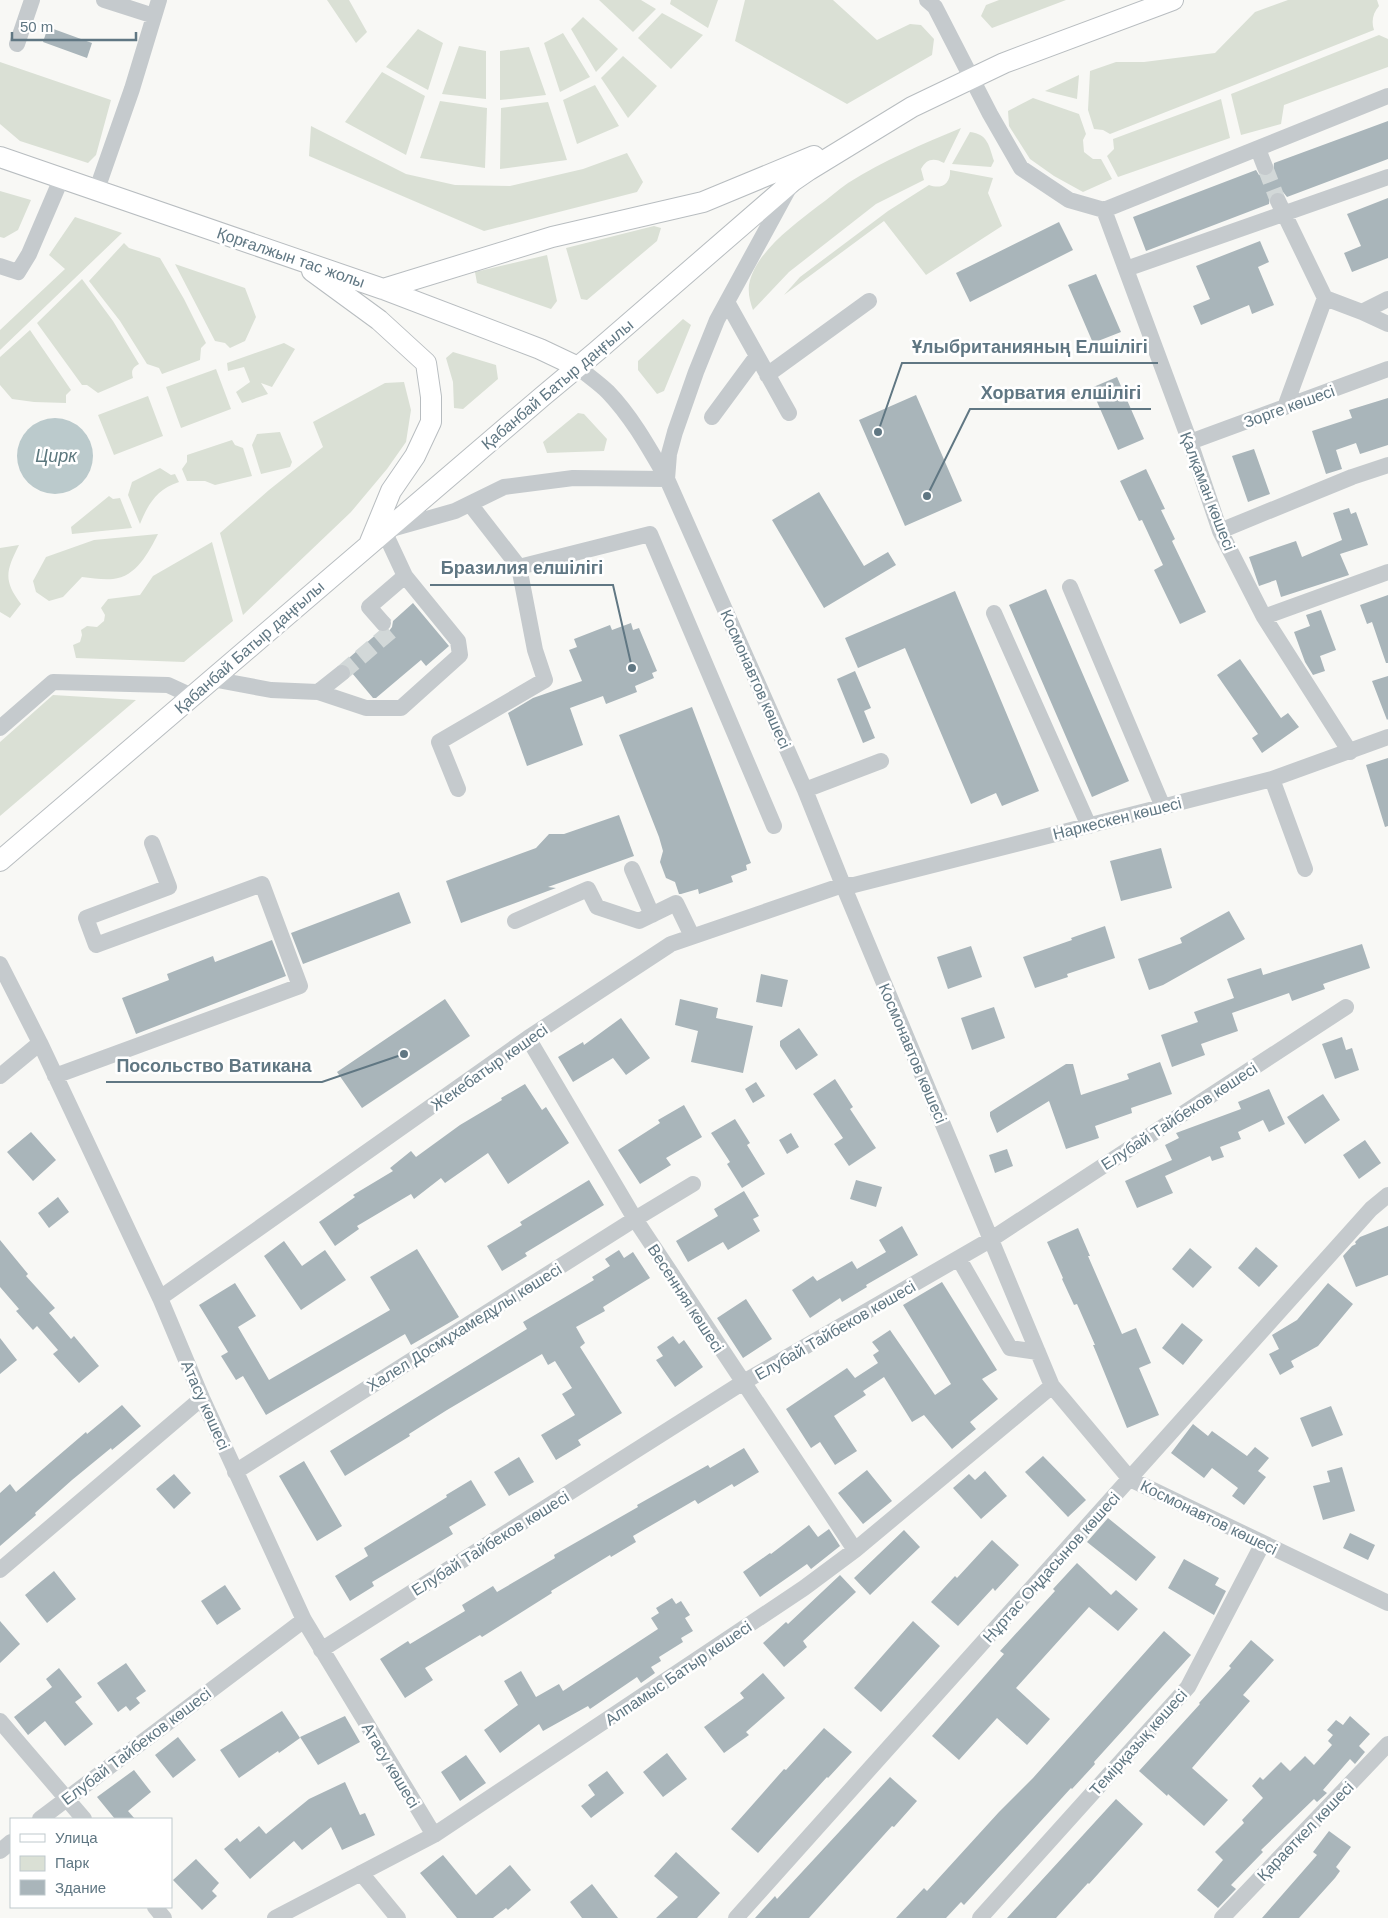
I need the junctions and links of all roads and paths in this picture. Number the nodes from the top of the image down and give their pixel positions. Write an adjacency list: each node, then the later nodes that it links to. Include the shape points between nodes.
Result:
1 (32, 0): 7 (street)
2 (104, 0): 6 (street)
3 (159, 0): 6 (street)
4 (1173, 0): 8 (main road, Қабанбай Батыр даңғылы)
5 (934, 2): 8 (street)
6 (154, 16): 17 (street)
7 (16, 44)
8 (972, 78): 10 (main road, Қабанбай Батыр даңғылы, via 912,107); 19 (street, via 1021,168 1069,200)
9 (1388, 96): 11 (street)
10 (865, 136): 16 (main road, Қабанбай Батыр даңғылы); 23 (main road, via 703,202 552,237)
11 (1258, 149): 13 (street); 19 (street)
12 (0, 157): 14 (main road, Қорғалжын тас жолы)
13 (1265, 167)
14 (62, 177): 17 (main road, Қорғалжын тас жолы); 21 (street, via 18,272)
15 (1388, 177): 18 (street)
16 (793, 181): 27 (street); 31 (main road, Қабанбай Батыр даңғылы)
17 (97, 189): 20 (main road, Қорғалжын тас жолы)
18 (1280, 208): 22 (street); 24 (street)
19 (1104, 210): 22 (street, Қалқаман көшесі)
20 (294, 258): 23 (main road, Қорғалжын тас жолы); 43 (main road, via 379,320 426,363 431,422 415,456 391,491)
21 (0, 266)
22 (1126, 270): 37 (street, Қалқаман көшесі)
23 (383, 289): 31 (main road, Қорғалжын тас жолы, via 540,348)
24 (1325, 298): 28 (street); 34 (street)
25 (1388, 299): 28 (street)
26 (869, 301): 33 (street)
27 (727, 302): 30 (street); 39 (street, via 696,372 675,432)
28 (1362, 312): 29 (street)
29 (1388, 324)
30 (757, 356): 33 (street); 36 (street)
31 (578, 367): 39 (street, Космонавтов көшесі, via 624,412 644,438); 41 (main road, Қабанбай Батыр даңғылы)
32 (1388, 369): 34 (street, Зорге көшесі)
33 (768, 375): 35 (street)
34 (1285, 407): 37 (street, Зорге көшесі)
35 (789, 413)
36 (712, 417)
37 (1190, 442): 42 (street, Қалқаман көшесі)
38 (1388, 465): 42 (street)
39 (667, 478): 40 (street, via 573,478 504,487); 61 (street, Космонавтов көшесі)
40 (470, 504): 41 (street); 44 (street)
41 (384, 531): 43 (main road, Қабанбай Батыр даңғылы); 46 (street)
42 (1220, 531): 49 (street, Қалқаман көшесі)
43 (368, 545): 52 (main road, Қабанбай Батыр даңғылы)
44 (519, 567): 60 (street, via 535,650 545,680 439,742); 63 (street, via 650,534)
45 (1388, 572): 49 (street)
46 (405, 576): 50 (street, via 370,607); 53 (street, via 458,641 460,655 401,708 366,708)
47 (1070, 588): 62 (street)
48 (994, 613): 64 (street)
49 (1264, 617): 57 (street, Қалқаман көшесі)
50 (383, 622)
51 (342, 673): 53 (street)
52 (212, 679): 53 (street, via 271,690); 54 (main road, Қабанбай Батыр даңғылы)
53 (318, 692)
54 (192, 696): 55 (street, via 168,685 53,682); 66 (main road, Қабанбай Батыр даңғылы)
55 (0, 728)
56 (1388, 738): 57 (street, Наркескен көшесі)
57 (1350, 752): 59 (street, Наркескен көшесі)
58 (881, 760): 61 (street)
59 (1272, 779): 62 (street, Наркескен көшесі); 67 (street)
60 (458, 788)
61 (805, 790): 69 (street, Космонавтов көшесі)
62 (1163, 807): 64 (street, Наркескен көшесі)
63 (774, 826)
64 (1089, 826): 69 (street, Наркескен көшесі, via 854,885)
65 (152, 843): 78 (street, via 169,887 86,918 96,945 262,884 300,986)
66 (0, 861)
67 (1305, 869)
68 (632, 870): 70 (street)
69 (843, 885): 72 (street, Жекебатыр көшесі); 82 (street, Космонавтов көшесі)
70 (652, 915): 71 (street, via 639,921 597,907 588,889); 72 (street, via 676,903)
71 (515, 921)
72 (692, 936): 75 (street, Жекебатыр көшесі, via 671,944)
73 (0, 964): 76 (street, Атасу көшесі)
74 (1346, 1006): 82 (street, Елубай Тайбеков көшесі)
75 (528, 1038): 81 (street, Весенняя көшесі); 84 (street, Жекебатыр көшесі)
76 (40, 1043): 77 (street); 78 (street, Атасу көшесі)
77 (0, 1076)
78 (55, 1076): 84 (street, Атасу көшесі)
79 (693, 1184): 81 (street, Халел Досмұхамедұлы көшесі)
80 (1388, 1195): 90 (street, Нұртас Оңдасынов көшесі, via 1371,1209)
81 (635, 1219): 86 (street, Весенняя көшесі); 89 (street, Халел Досмұхамедұлы көшесі)
82 (990, 1240): 83 (street, Елубай Тайбеков көшесі); 85 (street, Космонавтов көшесі)
83 (959, 1259): 85 (street, via 1010,1348); 86 (street, Елубай Тайбеков көшесі)
84 (160, 1298): 88 (street, Атасу көшесі)
85 (1038, 1352): 87 (street, Космонавтов көшесі)
86 (742, 1383): 92 (street, Весенняя көшесі); 96 (street, Елубай Тайбеков көшесі)
87 (1052, 1386): 90 (street, Космонавтов көшесі); 92 (street, Алпамыс Батыр көшесі)
88 (202, 1398): 89 (street, Атасу көшесі); 93 (street)
89 (235, 1472): 95 (street, Атасу көшесі)
90 (1130, 1479): 91 (street, Космонавтов көшесі); 111 (street, Нұртас Оңдасынов көшесі)
91 (1263, 1543): 94 (street, Космонавтов көшесі); 112 (street, Темірқазық көшесі, via 1188,1687)
92 (855, 1550): 102 (street, Алпамыс Батыр көшесі, via 796,1594)
93 (0, 1570)
94 (1388, 1603)
95 (304, 1620): 96 (street, Атасу көшесі); 99 (street, Елубай Тайбеков көшесі)
96 (321, 1650): 102 (street, Атасу көшесі)
97 (0, 1720): 99 (street)
98 (1388, 1744): 107 (street, Қараөткел көшесі)
99 (66, 1798): 100 (street, Елубай Тайбеков көшесі); 101 (street)
100 (41, 1818)
101 (83, 1818)
102 (434, 1835): 105 (street, Алпамыс Батыр көшесі)
103 (10, 1843): 104 (street)
104 (0, 1851)
105 (362, 1873): 109 (street, Алпамыс Батыр көшесі); 110 (street)
106 (156, 1908): 108 (street)
107 (1224, 1917)
108 (164, 1918)
109 (274, 1918)
110 (398, 1918)
111 (736, 1918)
112 (980, 1918)

